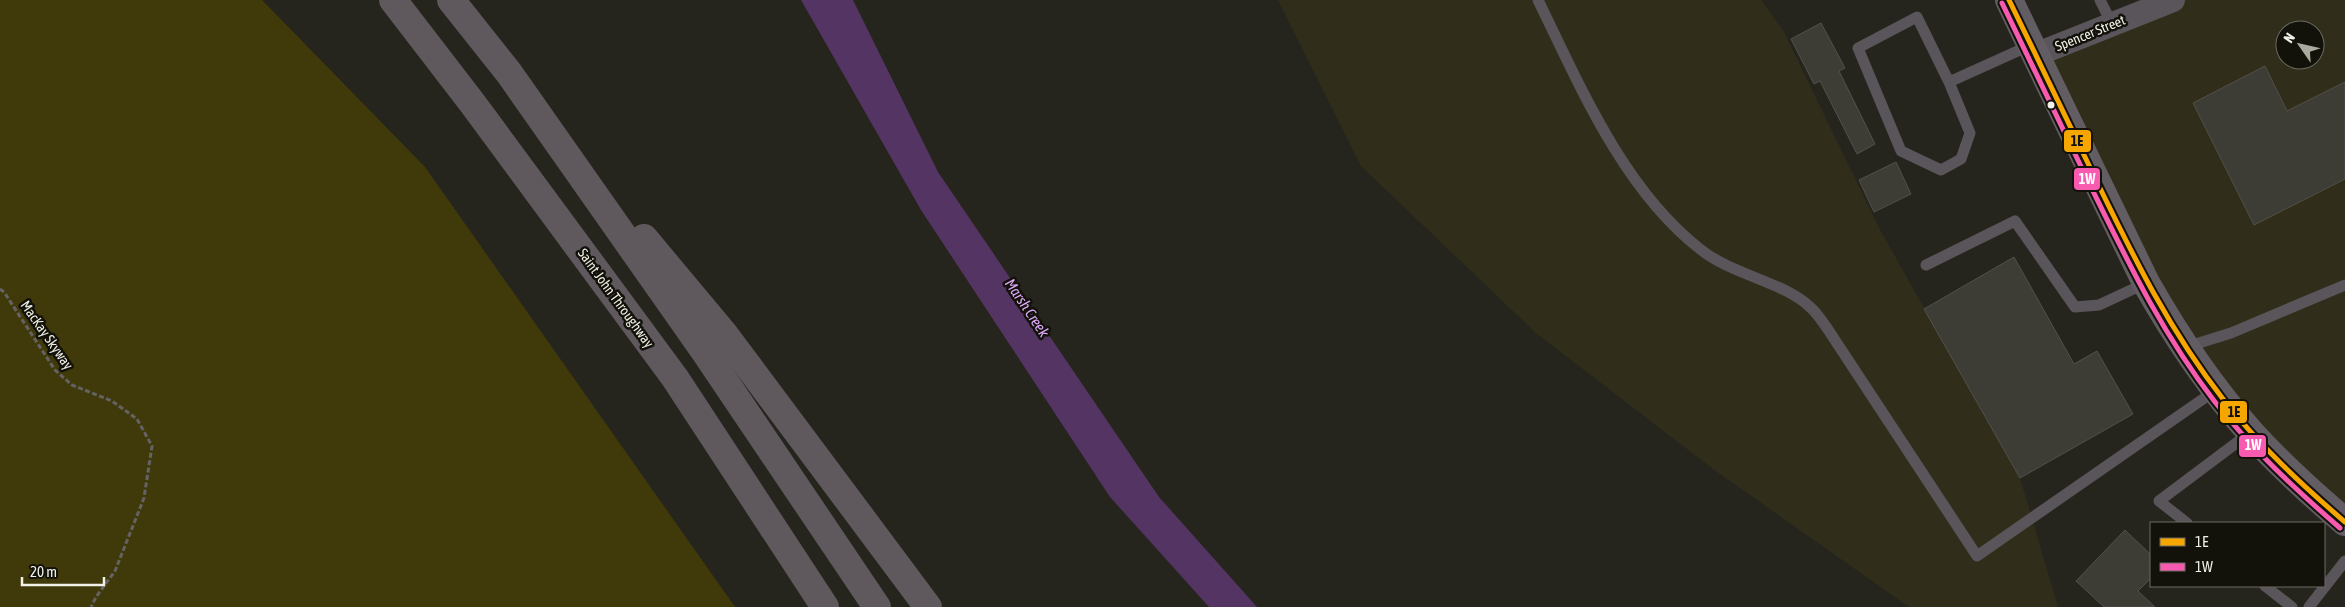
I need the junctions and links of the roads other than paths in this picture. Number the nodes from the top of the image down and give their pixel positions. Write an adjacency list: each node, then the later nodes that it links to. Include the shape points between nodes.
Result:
1 (393, 0): 23 (highway, Saint John Throughway, via 675,378)
2 (451, 0): 9 (highway)
3 (1538, 0): 15 (lane, via 1585,96 1641,187 1681,233 1701,250 1724,265 1780,289 1810,307 1977,556)
4 (2009, 0): 8 (main road)
5 (2100, 0): 7 (lane)
6 (2172, 0): 7 (street, Spencer Street)
7 (2112, 24): 8 (street, Spencer Street)
8 (2033, 50): 10 (lane); 12 (main road)
9 (509, 73): 24 (highway, via 710,360); 25 (highway, via 725,335)
10 (1949, 82): 10 (lane, via 1917,17 1858,48 1902,151 1941,170 1961,159 1970,133)
11 (1926, 265): 12 (lane, via 2015,221 2075,306 2099,305)
12 (2146, 283): 14 (main road)
13 (2345, 285): 14 (lane, via 2231,333)
14 (2186, 347): 15 (main road)
15 (2217, 389): 16 (main road)
16 (2251, 432): 17 (lane, via 2159,501); 18 (main road)
17 (2186, 522)
18 (2345, 522)
19 (2345, 561): 21 (lane)
20 (2266, 587): 26 (lane)
21 (2325, 587)
22 (2325, 587): 27 (lane)
23 (825, 607)
24 (877, 607)
25 (928, 607)
26 (2292, 607)
27 (2309, 607)

